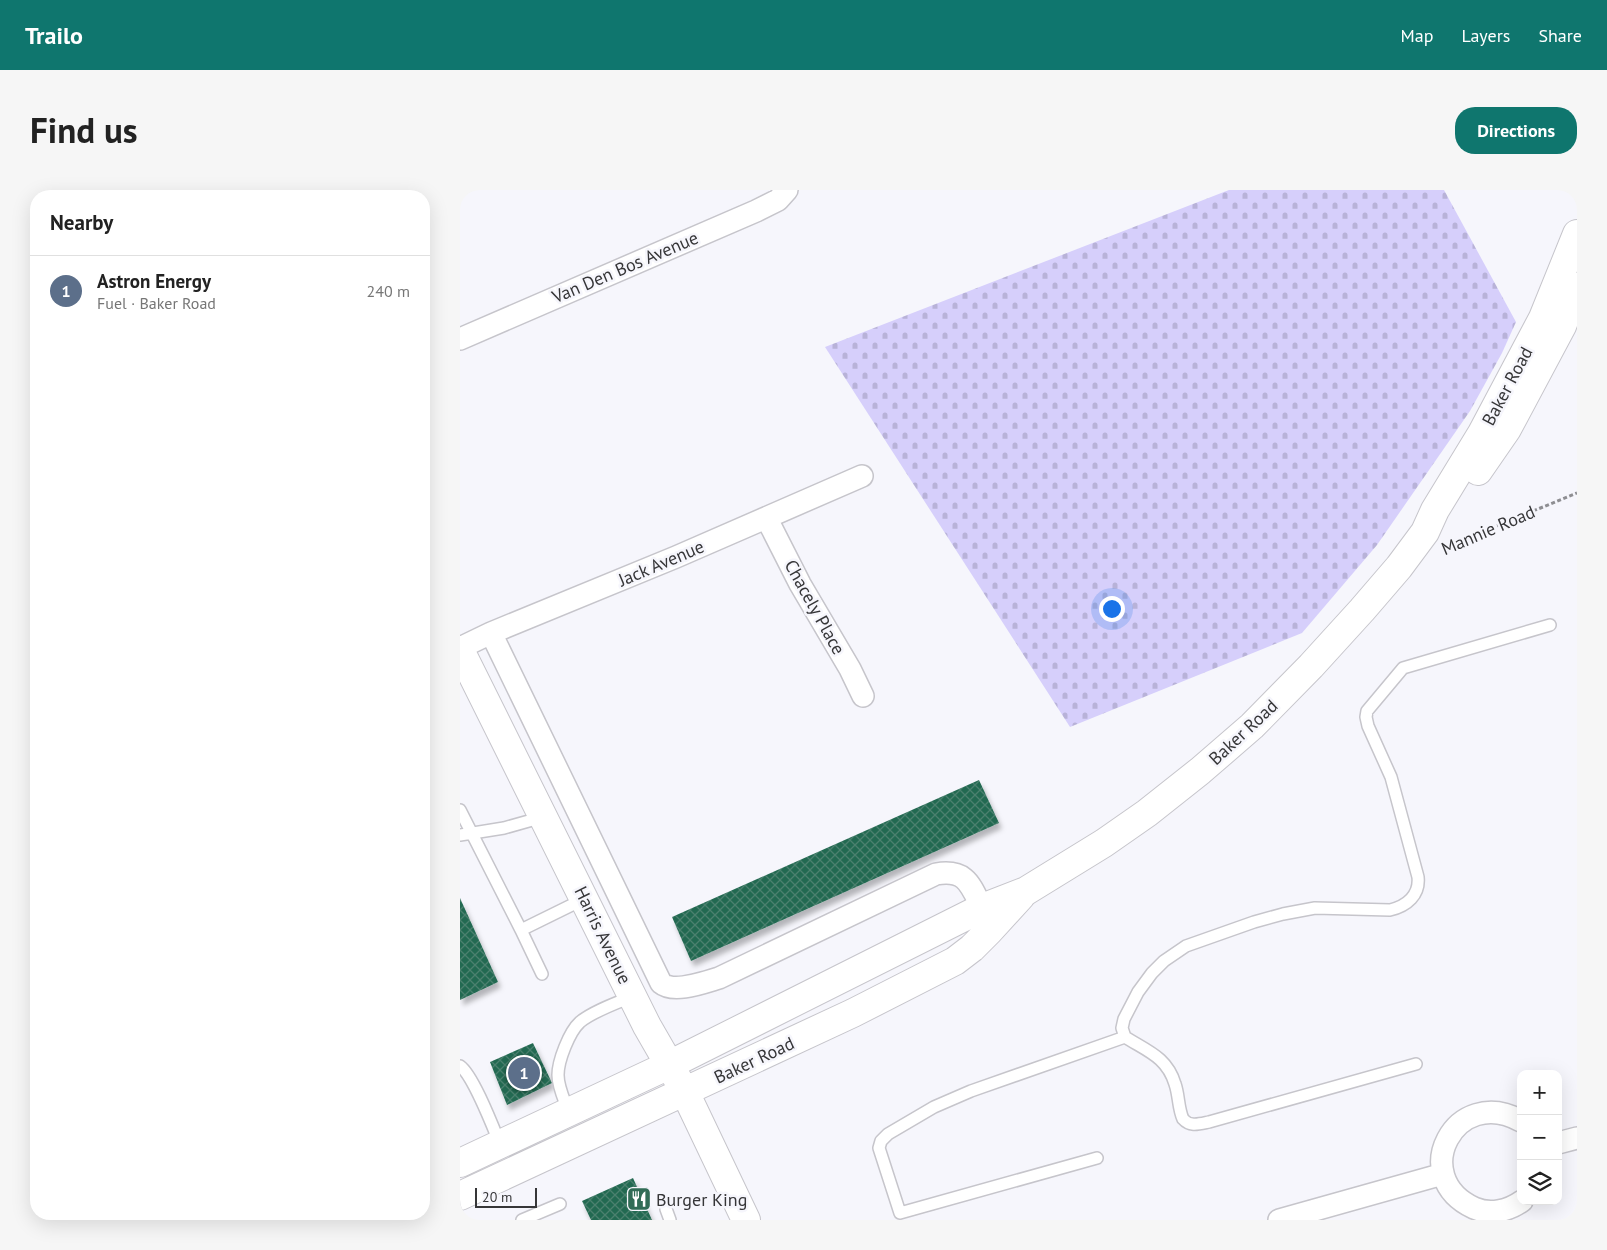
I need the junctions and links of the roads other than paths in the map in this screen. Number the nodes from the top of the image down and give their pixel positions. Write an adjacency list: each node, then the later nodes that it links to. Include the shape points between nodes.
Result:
1 (788, 190): 5 (street, Van Den Bos Avenue, via 778,200 756,211)
2 (1577, 234): 4 (main road, Baker Road)
3 (1577, 287): 4 (main road, Baker Road)
4 (1561, 325): 16 (main road, Baker Road, via 1507,430 1442,516 1432,541 1399,567 1311,666 1252,726 1200,771 1104,843)
5 (460, 339)
6 (862, 476): 7 (street, Jack Avenue)
7 (767, 518): 9 (street, Jack Avenue); 11 (street, Chacely Place)
8 (1550, 625): 22 (lane, via 1403,668 1367,711 1368,726 1391,777 1418,877 1419,887 1412,898 1390,910 1315,908 1283,914 1186,946 1164,961 1138,992 1124,1019)
9 (491, 633): 10 (street, Jack Avenue); 18 (street, via 661,984 673,988 720,978 936,874 959,874 969,882)
10 (460, 649): 13 (main road, Harris Avenue)
11 (863, 696)
12 (460, 810): 14 (lane)
13 (543, 817): 14 (lane); 17 (main road, Harris Avenue)
14 (472, 834): 15 (lane); 19 (lane)
15 (460, 835)
16 (1026, 891): 18 (main road, Baker Road); 26 (main road, Baker Road, via 972,948 955,961)
17 (584, 899): 19 (lane); 21 (main road, Harris Avenue)
18 (982, 908): 23 (main road, Baker Road)
19 (521, 930): 20 (lane)
20 (542, 974)
21 (633, 996): 23 (main road, Harris Avenue); 27 (lane, via 580,1022 571,1035 558,1075)
22 (1125, 1037): 24 (lane, via 1164,1061 1175,1084 1183,1119 1193,1125); 38 (lane, via 971,1090 888,1134 881,1141 879,1151)
23 (669, 1064): 26 (main road, Harris Avenue); 27 (main road, Baker Road)
24 (1416, 1064)
25 (460, 1066): 31 (lane, via 471,1080)
26 (685, 1092): 35 (main road, Baker Road); 40 (main road, Harris Avenue)
27 (569, 1113): 31 (main road, Baker Road)
28 (1517, 1119): 34 (street, via 1494,1112 1479,1113 1464,1120 1445,1144)
29 (1577, 1138): 30 (street)
30 (1562, 1142)
31 (501, 1144): 33 (main road, Baker Road)
32 (1097, 1158): 38 (lane)
33 (460, 1163)
34 (1443, 1174): 37 (street, via 1450,1190 1463,1203 1479,1210 1496,1211); 41 (street)
35 (460, 1196)
36 (560, 1204): 39 (lane)
37 (1517, 1204)
38 (901, 1216)
39 (522, 1220)
40 (746, 1220)
41 (1279, 1220)

